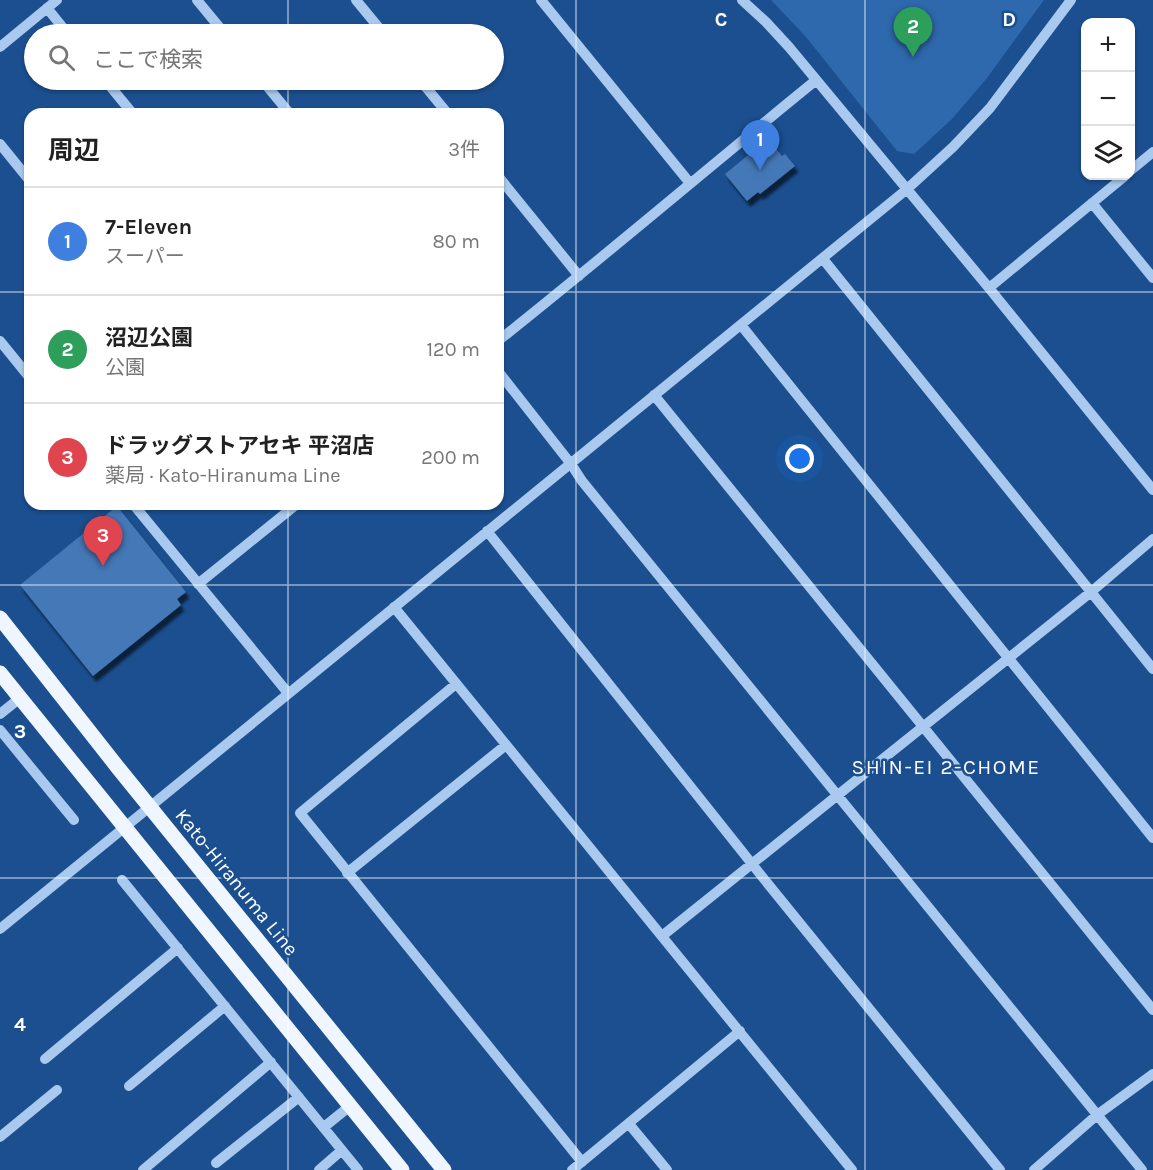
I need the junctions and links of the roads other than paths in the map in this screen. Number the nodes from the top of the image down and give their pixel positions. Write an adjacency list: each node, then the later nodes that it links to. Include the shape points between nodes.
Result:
1 (57, 0): 7 (street)
2 (197, 0): 10 (street)
3 (356, 0): 11 (street)
4 (541, 0): 26 (street)
5 (742, 0): 14 (street, via 766,22)
6 (1071, 0): 28 (street, via 990,108)
7 (47, 8): 8 (street); 9 (street)
8 (27, 24)
9 (60, 24)
10 (217, 24)
11 (376, 24)
12 (24, 27): 13 (street)
13 (0, 46)
14 (815, 81): 26 (street); 28 (street)
15 (113, 90): 18 (street)
16 (270, 90): 19 (street)
17 (428, 90): 20 (street)
18 (128, 108)
19 (285, 108)
20 (443, 108)
21 (0, 144): 24 (street)
22 (1153, 152): 23 (street)
23 (1135, 168)
24 (24, 174)
25 (1120, 180): 29 (street)
26 (689, 182): 31 (street)
27 (504, 183): 31 (street)
28 (906, 190): 30 (street); 33 (street)
29 (1092, 203): 32 (street); 33 (street)
30 (823, 259): 34 (street); 47 (street)
31 (579, 276): 35 (street)
32 (1153, 278)
33 (989, 288): 41 (street)
34 (741, 325): 39 (street); 50 (street)
35 (504, 336)
36 (0, 341): 37 (street)
37 (24, 371)
38 (504, 379): 40 (street)
39 (654, 396): 40 (street); 57 (street)
40 (571, 464): 44 (street); 60 (street)
41 (1153, 490)
42 (138, 510): 46 (street)
43 (288, 510): 46 (street)
44 (487, 531): 48 (street); 65 (street)
45 (1153, 539): 47 (street)
46 (198, 584): 54 (street)
47 (1091, 592): 50 (street); 51 (street)
48 (394, 607): 53 (street); 54 (street)
49 (0, 618): 61 (main road, Kato-Hiranuma Line)
50 (1008, 658): 57 (street); 64 (street)
51 (1153, 669)
52 (0, 673): 55 (main road)
53 (456, 684): 59 (street); 66 (street, via 300,813)
54 (288, 693): 61 (street)
55 (20, 698): 56 (street); 63 (main road)
56 (0, 714)
57 (923, 727): 60 (street); 72 (street)
58 (0, 730): 62 (street)
59 (506, 746): 66 (street); 69 (street)
60 (837, 795): 65 (street); 81 (street)
61 (150, 807): 63 (street); 92 (main road, Kato-Hiranuma Line)
62 (74, 820)
63 (125, 828): 68 (street); 80 (main road)
64 (1153, 838)
65 (752, 864): 69 (street); 96 (street)
66 (347, 873): 86 (street)
67 (122, 880): 70 (street)
68 (0, 929)
69 (662, 936): 73 (street)
70 (178, 948): 71 (street); 74 (street)
71 (225, 1006): 75 (street); 77 (street)
72 (1153, 1010)
73 (740, 1032): 82 (street); 95 (street)
74 (45, 1059)
75 (271, 1062): 79 (street); 88 (street)
76 (1153, 1074): 81 (street)
77 (129, 1086)
78 (57, 1090): 84 (street)
79 (299, 1097): 83 (street); 87 (street)
80 (350, 1106): 83 (street); 91 (main road)
81 (1097, 1115): 97 (street); 98 (street)
82 (629, 1124): 86 (street); 94 (street)
83 (324, 1127): 85 (street)
84 (0, 1137)
85 (342, 1150): 89 (street); 90 (street)
86 (582, 1162): 93 (street)
87 (216, 1163)
88 (142, 1170)
89 (319, 1170)
90 (358, 1170)
91 (402, 1170)
92 (444, 1170)
93 (572, 1170)
94 (667, 1170)
95 (852, 1170)
96 (1000, 1170)
97 (1034, 1170)
98 (1142, 1170)

